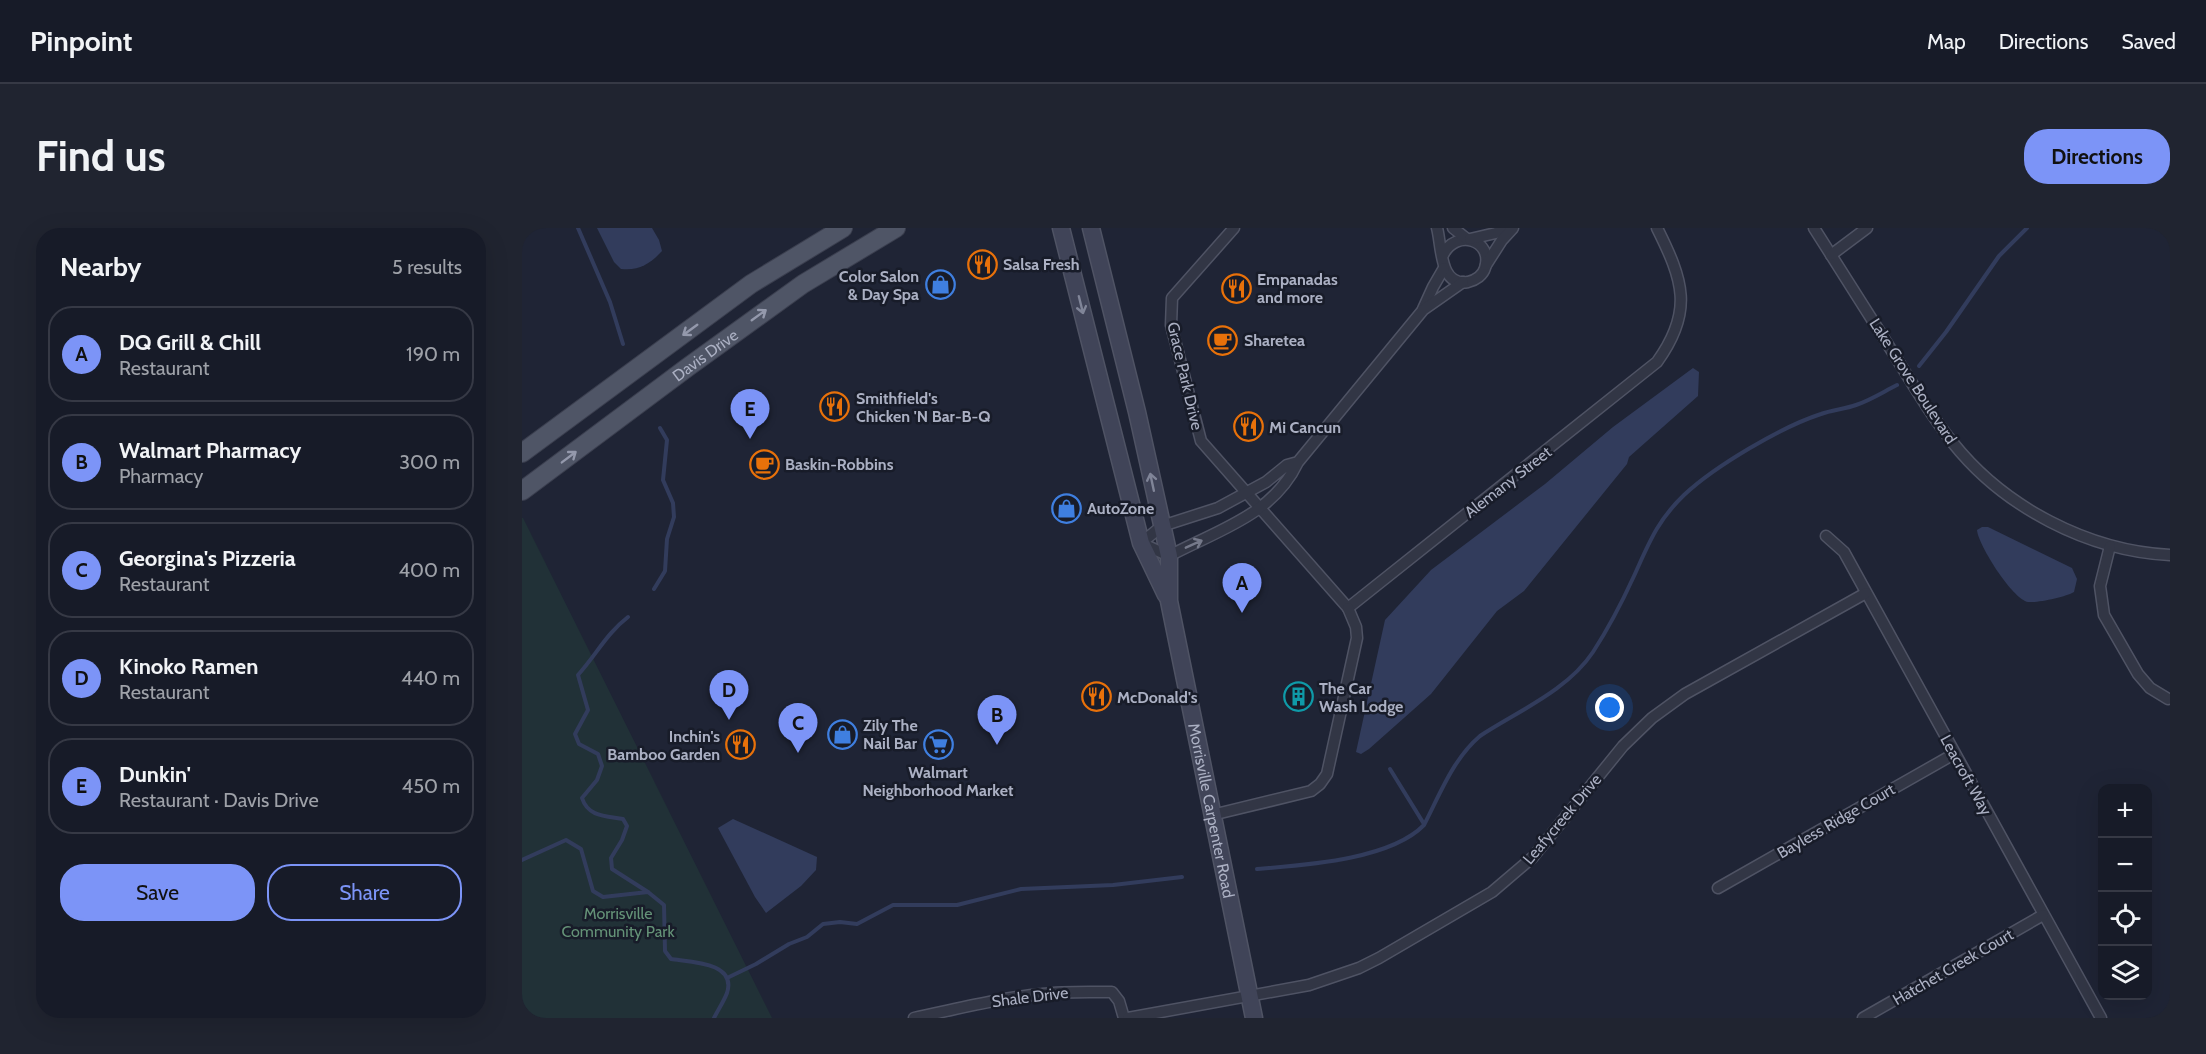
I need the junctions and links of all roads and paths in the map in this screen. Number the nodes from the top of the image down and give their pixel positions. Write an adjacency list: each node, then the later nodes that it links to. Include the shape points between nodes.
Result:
1 (843, 228): 20 (main road, Davis Drive, one-way to 20, via 751,284)
2 (896, 228): 22 (main road, Davis Drive, one-way to 2, via 803,284)
3 (1061, 228): 27 (main road, Morrisville Carpenter Road, one-way to 27)
4 (1091, 228): 25 (main road, Morrisville Carpenter Road, one-way to 4)
5 (1234, 228): 23 (street, Grace Park Drive, via 1172,298 1171,325 1201,441)
6 (1437, 228): 14 (street)
7 (1453, 228): 13 (street)
8 (1505, 228): 13 (street)
9 (1513, 228): 16 (street)
10 (1657, 228): 33 (street, Alemany Street, via 1681,290 1678,321 1657,362)
11 (1814, 228): 15 (street, Lake Grove Boulevard)
12 (1867, 228): 15 (street)
13 (1468, 239): 14 (street, via 1450,243); 16 (street, via 1481,246)
14 (1443, 255): 17 (street)
15 (1831, 255): 28 (street, Lake Grove Boulevard, via 1939,424 1969,462 2033,512)
16 (1486, 265): 18 (street, via 1475,280)
17 (1444, 268): 18 (street, via 1452,278); 19 (street)
18 (1463, 282): 19 (street)
19 (1423, 310): 21 (street)
20 (522, 453)
21 (1298, 462): 23 (street, via 1287,465); 24 (street, via 1291,477)
22 (522, 491)
23 (1247, 493): 24 (street); 25 (street, via 1218,508)
24 (1262, 508): 30 (street, one-way to 24, via 1226,530); 33 (street)
25 (1162, 526): 27 (street); 30 (main road, Morrisville Carpenter Road)
26 (1826, 536): 31 (street, Leacroft Way, via 1844,552)
27 (1142, 543): 30 (street); 32 (main road, Morrisville Carpenter Road)
28 (2110, 546): 29 (street, Lake Grove Boulevard); 34 (street, via 2100,586 2104,615 2138,674 2150,688)
29 (2170, 555)
30 (1169, 556): 32 (main road, Morrisville Carpenter Road)
31 (1866, 593): 35 (street, Leacroft Way); 39 (street, Leafycreek Drive, via 1685,694 1660,712 1623,746 1533,857 1483,898 1359,968 1309,985)
32 (1169, 601): 36 (main road, Morrisville Carpenter Road)
33 (1348, 608): 36 (street, via 1357,638 1327,774 1311,791)
34 (2168, 699)
35 (1954, 754): 37 (street, Bayless Ridge Court); 38 (street, Leacroft Way)
36 (1212, 815): 39 (main road, Morrisville Carpenter Road)
37 (1718, 888)
38 (2043, 915): 44 (street, Hatchet Creek Court); 45 (street, Leacroft Way)
39 (1250, 995): 42 (street, Leafycreek Drive); 43 (main road, Morrisville Carpenter Road)
40 (926, 1017): 41 (street, Shale Drive); 42 (street, Shale Drive, via 997,1000 1112,992)
41 (914, 1018)
42 (1126, 1018)
43 (1254, 1018)
44 (1863, 1018)
45 (2101, 1018)

